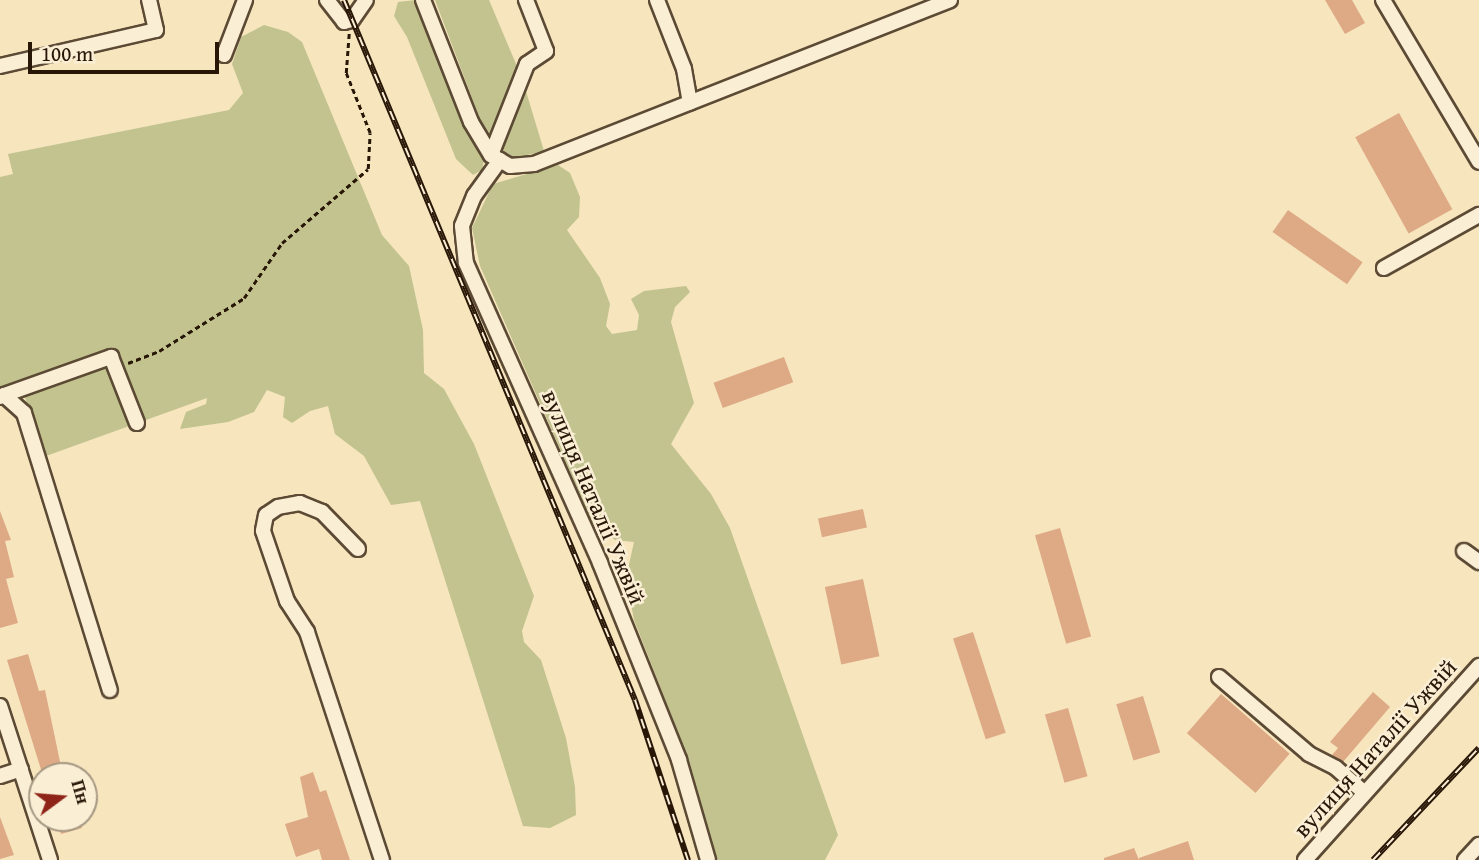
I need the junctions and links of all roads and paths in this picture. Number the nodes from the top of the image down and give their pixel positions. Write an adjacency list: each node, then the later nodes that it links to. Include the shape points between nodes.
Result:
1 (149, 0): 12 (street, via 156,30)
2 (245, 0): 11 (street)
3 (327, 0): 10 (street, via 335,16 344,22)
4 (366, 0): 10 (street)
5 (422, 0): 14 (street, via 471,122)
6 (526, 0): 14 (street, вулиця Наталії Ужвій, via 546,51 527,64)
7 (657, 0): 13 (street, via 684,69)
8 (950, 0): 13 (street)
9 (1383, 0): 15 (street)
10 (352, 20): 18 (path, via 344,51 346,73 370,133 368,169 282,243 244,298 159,351)
11 (224, 55)
12 (0, 66)
13 (690, 102): 14 (street, via 534,164 510,166)
14 (496, 157): 34 (street, вулиця Наталії Ужвій, via 462,226 466,263 600,563 679,760)
15 (1479, 162)
16 (1479, 215): 17 (street)
17 (1384, 268)
18 (116, 368): 19 (street, via 111,357); 20 (street)
19 (2, 396): 26 (street, via 24,413)
20 (137, 423)
21 (358, 549): 33 (street, via 323,512 300,503 278,507 266,515 263,531 287,601 307,632)
22 (1464, 551): 23 (street)
23 (1479, 562)
24 (1479, 666): 30 (street, вулиця Наталії Ужвій)
25 (1219, 677): 30 (street, via 1308,754 1336,768)
26 (110, 690)
27 (0, 706): 28 (street)
28 (21, 769): 29 (street); 32 (street)
29 (0, 776)
30 (1364, 792): 35 (street, вулиця Наталії Ужвій)
31 (1479, 845): 36 (street)
32 (50, 860)
33 (382, 860)
34 (708, 860)
35 (1305, 860)
36 (1465, 860)

